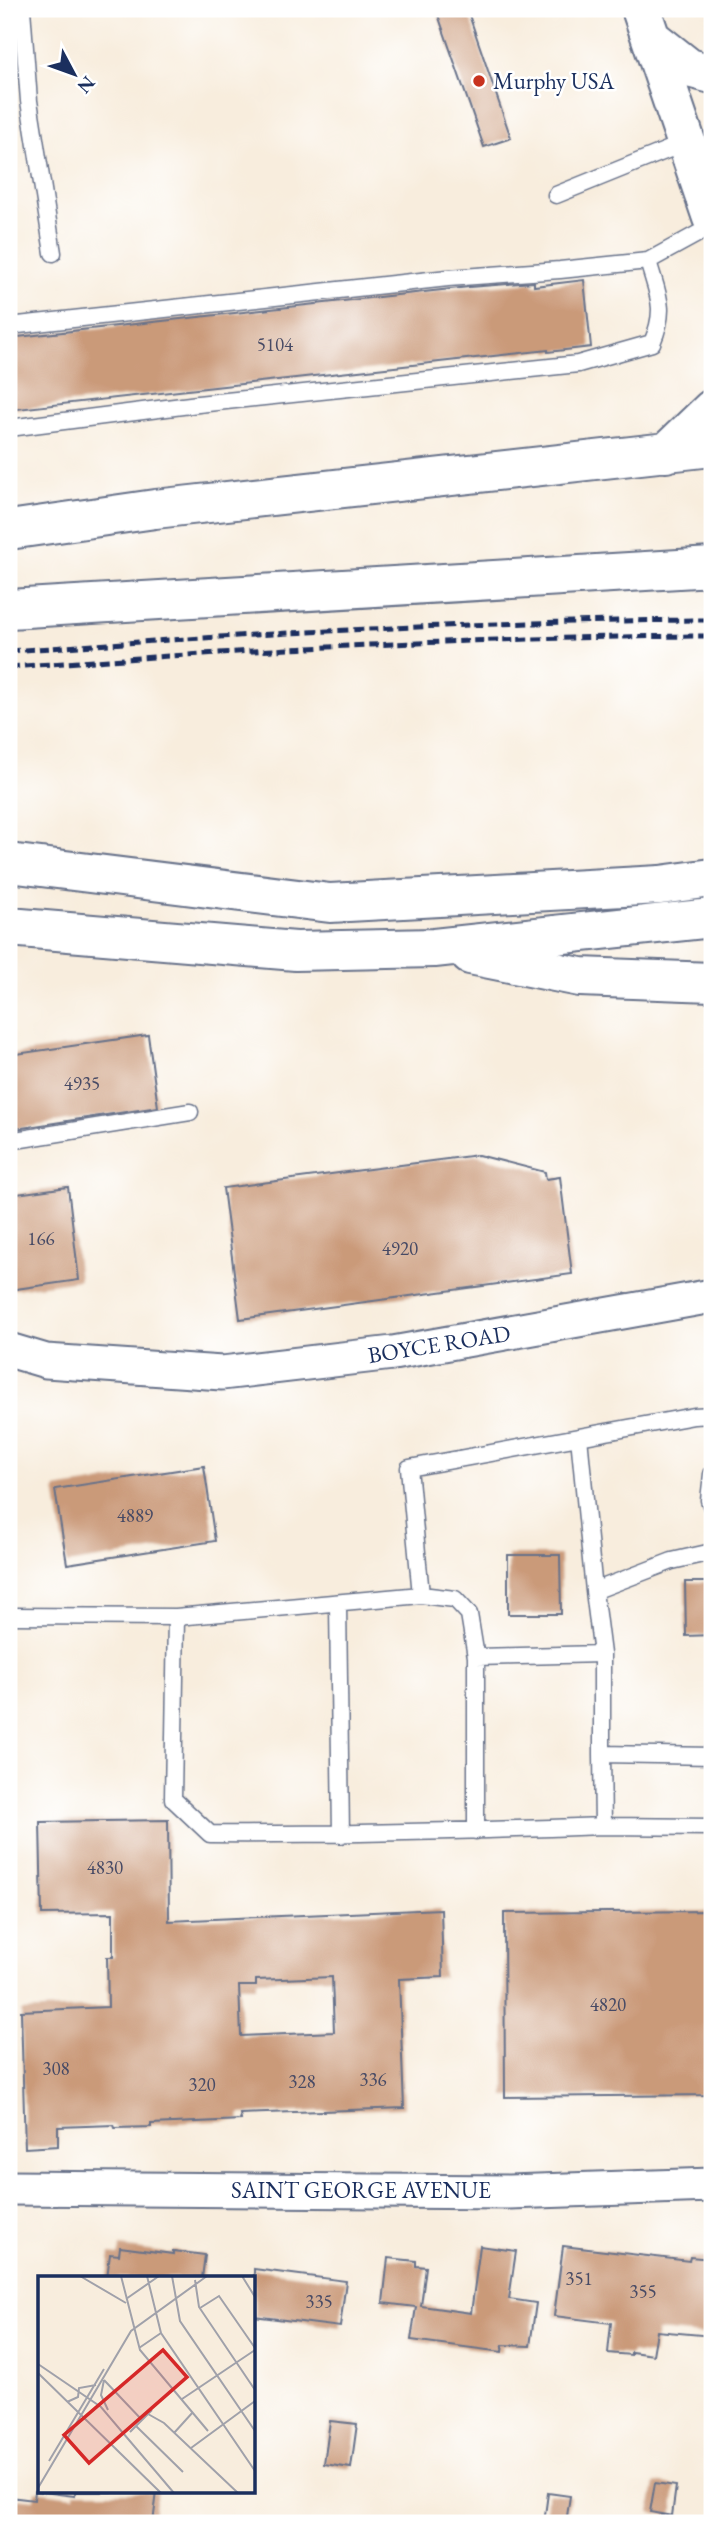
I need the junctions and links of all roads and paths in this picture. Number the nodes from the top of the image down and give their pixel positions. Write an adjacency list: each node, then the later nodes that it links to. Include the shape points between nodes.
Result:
1 (22, 9): 8 (lane, via 29,101)
2 (646, 23): 3 (main road, via 689,68); 4 (main road)
3 (712, 75)
4 (687, 142): 5 (lane); 6 (main road)
5 (556, 195)
6 (712, 218)
7 (712, 226): 9 (lane)
8 (53, 253)
9 (648, 261): 10 (lane); 12 (lane, via 662,308 661,323 652,343 624,352 578,364)
10 (9, 326)
11 (712, 409): 14 (main road)
12 (9, 428)
13 (712, 447): 14 (main road)
14 (666, 453): 15 (main road, via 156,509)
15 (9, 530)
16 (712, 567): 17 (main road)
17 (9, 609)
18 (9, 863): 19 (main road, via 330,903 660,885)
19 (712, 878)
20 (712, 918): 22 (main road)
21 (9, 927): 22 (main road, via 296,951)
22 (434, 948): 23 (main road, via 580,977)
23 (712, 982)
24 (190, 1112): 25 (lane)
25 (9, 1142)
26 (712, 1296): 27 (street, BOYCE ROAD, via 393,1353 222,1373 46,1361)
27 (9, 1350)
28 (712, 1415): 29 (lane)
29 (579, 1437): 33 (lane); 34 (lane, via 409,1468)
30 (712, 1474): 31 (lane)
31 (712, 1508)
32 (712, 1552): 33 (lane, via 672,1560)
33 (594, 1591): 38 (lane)
34 (421, 1595): 35 (lane); 39 (lane, via 456,1599 469,1614)
35 (338, 1604): 37 (lane); 45 (lane)
36 (9, 1616): 37 (lane)
37 (176, 1617): 45 (lane, via 173,1799 210,1834)
38 (601, 1654): 39 (lane); 40 (lane)
39 (476, 1657): 44 (lane)
40 (602, 1754): 41 (lane); 42 (lane)
41 (712, 1756)
42 (604, 1826): 43 (lane); 44 (lane)
43 (712, 1827)
44 (476, 1831): 45 (lane)
45 (341, 1835)
46 (712, 2185): 47 (street, SAINT GEORGE AVENUE, via 509,2192)
47 (9, 2188)

